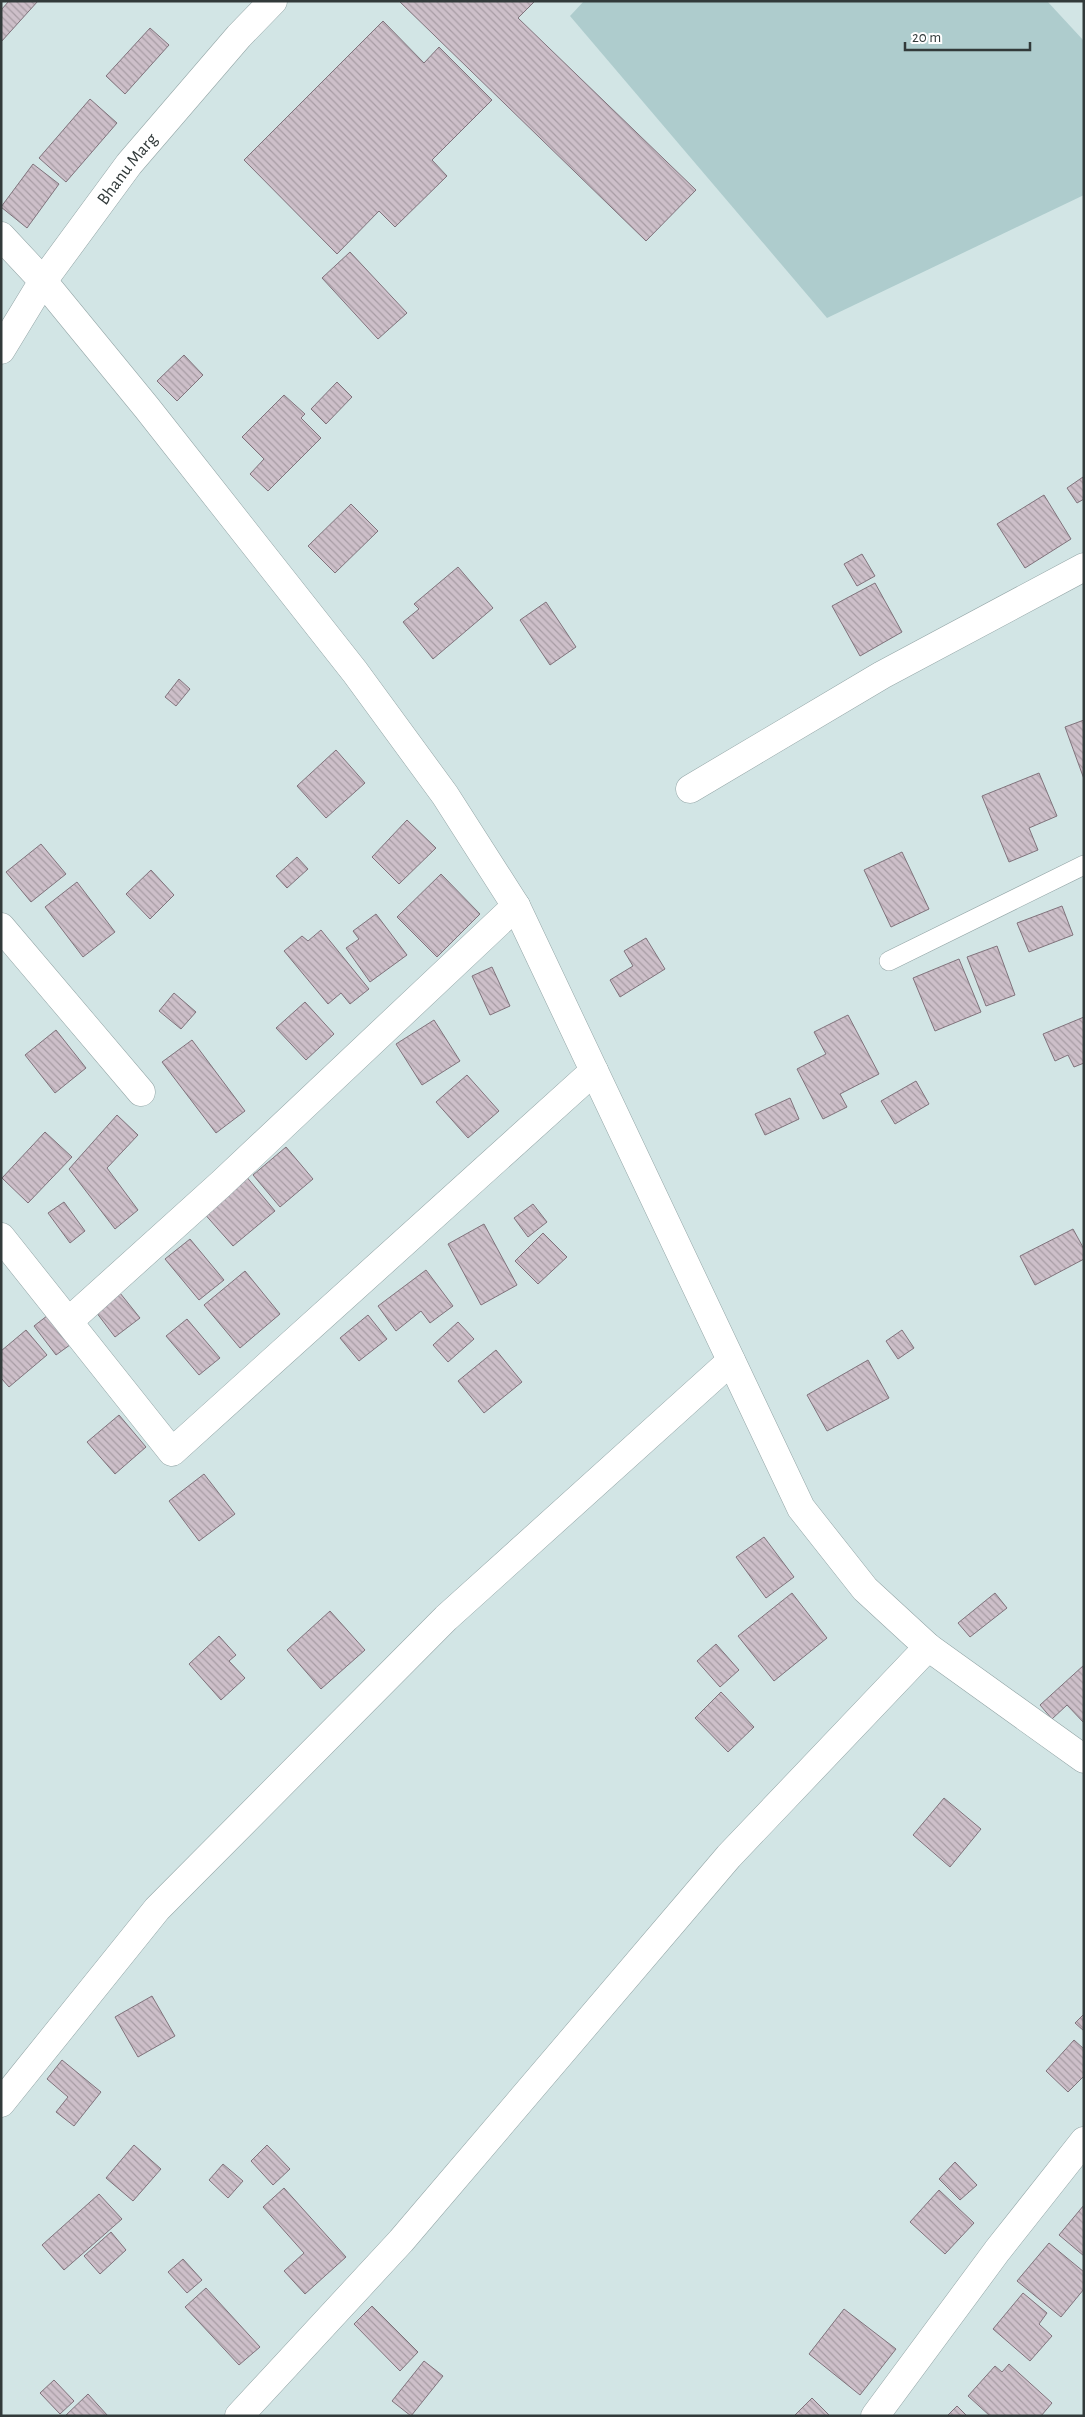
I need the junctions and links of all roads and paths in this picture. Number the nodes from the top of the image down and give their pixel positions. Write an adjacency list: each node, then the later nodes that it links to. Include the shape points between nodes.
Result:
1 (273, 1): 3 (street, Bhanu Marg, via 129,164)
2 (1, 236): 3 (street)
3 (43, 280): 4 (street, Bhanu Marg); 8 (street, via 355,672 445,794)
4 (1, 350)
5 (1084, 567): 6 (street, via 882,676)
6 (690, 789)
7 (1084, 865): 10 (lane)
8 (516, 906): 11 (street); 14 (street, via 228,1177)
9 (1, 927): 12 (street)
10 (889, 961)
11 (594, 1071): 14 (street, via 172,1452); 15 (street)
12 (141, 1092)
13 (1, 1237): 14 (street)
14 (69, 1321)
15 (731, 1361): 16 (street, via 801,1508 864,1589); 18 (street, via 446,1618 164,1902)
16 (928, 1648): 17 (street); 20 (street, via 729,1856 401,2241)
17 (1084, 1759)
18 (1, 2103)
19 (1084, 2141): 21 (street, via 997,2251)
20 (239, 2416)
21 (875, 2416)

